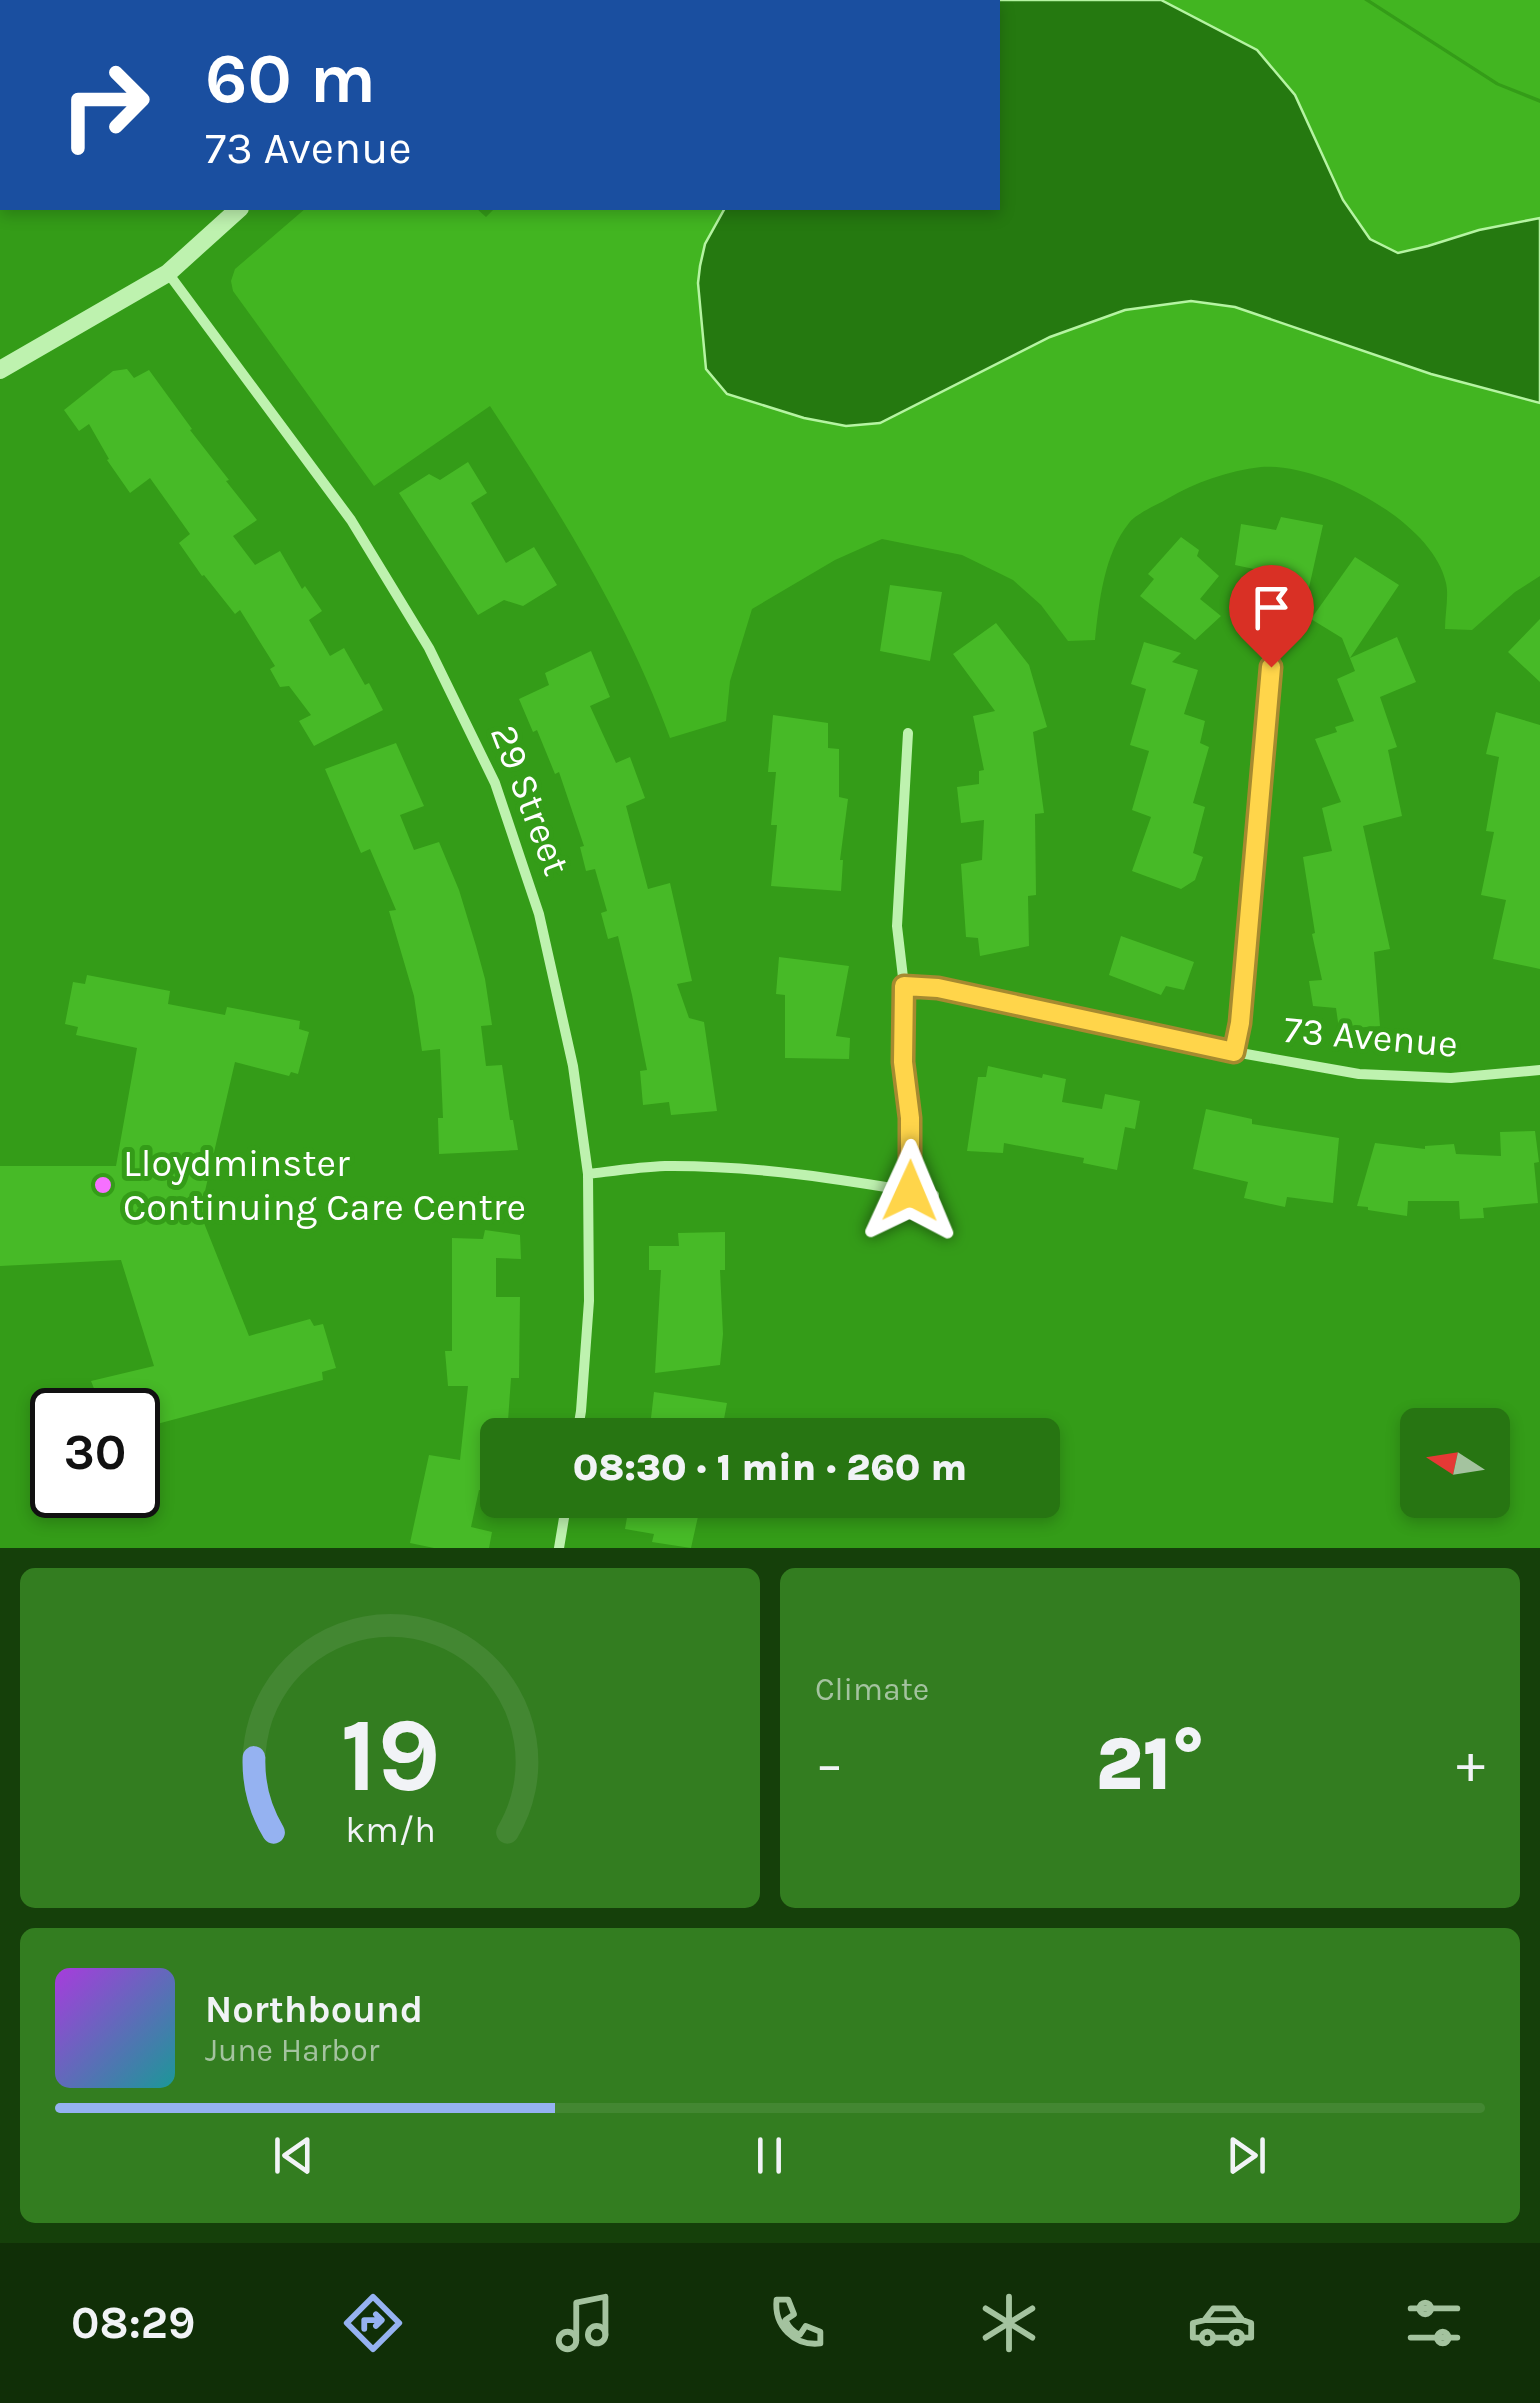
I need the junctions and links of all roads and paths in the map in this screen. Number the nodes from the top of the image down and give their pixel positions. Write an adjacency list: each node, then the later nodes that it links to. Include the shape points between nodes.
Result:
1 (238, 210): 2 (street)
2 (168, 273): 3 (street); 9 (street, 29 Street, via 351,520 429,648 496,783 539,914 573,1066)
3 (0, 370)
4 (1271, 667): 7 (street)
5 (908, 733): 6 (street, via 897,926)
6 (904, 986): 7 (street, 73 Avenue); 10 (street)
7 (1234, 1052): 8 (street, 73 Avenue, via 1408,1078)
8 (1540, 1070)
9 (588, 1174): 10 (street, via 663,1166 730,1169); 12 (street, 29 Street, via 589,1301)
10 (910, 1191): 11 (street)
11 (934, 1195)
12 (580, 1418)
13 (564, 1518): 14 (street)
14 (559, 1548)

